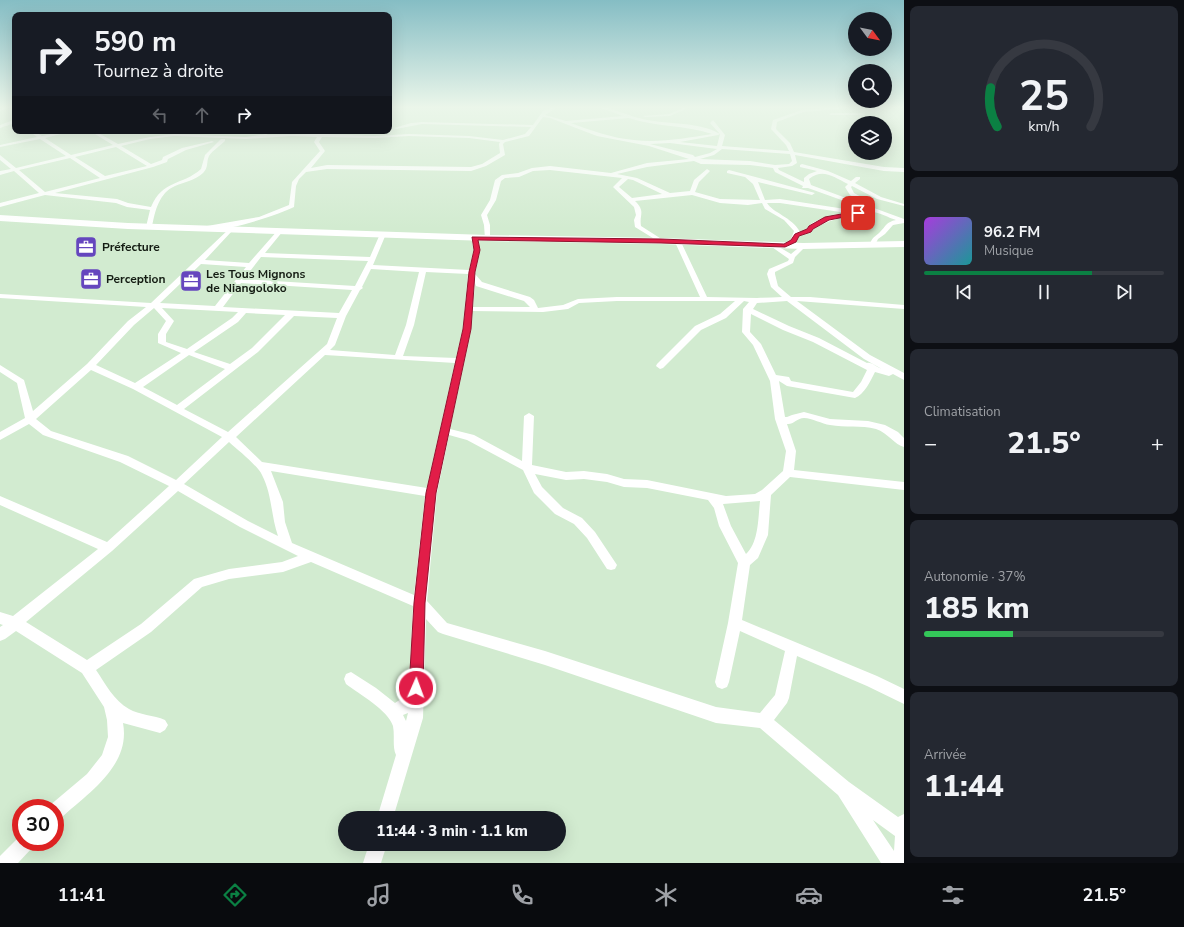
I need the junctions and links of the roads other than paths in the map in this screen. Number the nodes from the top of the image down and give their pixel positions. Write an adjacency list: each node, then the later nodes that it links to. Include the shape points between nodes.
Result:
1 (56, 147): 16 (street)
2 (113, 147): 16 (street)
3 (120, 147): 19 (street)
4 (189, 147): 19 (street)
5 (216, 147): 51 (street, via 206,158 204,169 189,179 167,188)
6 (321, 147): 27 (street, via 324,151)
7 (502, 147): 27 (street, via 501,156 471,169 327,167)
8 (658, 147): 17 (street)
9 (707, 147): 13 (street)
10 (720, 147): 13 (street)
11 (722, 147): 14 (street)
12 (790, 147): 14 (street)
13 (714, 154): 17 (street); 18 (street)
14 (793, 156): 20 (street, via 794,164); 21 (street); 24 (street)
15 (0, 157): 25 (street)
16 (71, 157): 25 (street); 32 (street)
17 (691, 157): 18 (street); 31 (street)
18 (709, 163): 22 (street, via 750,163)
19 (151, 166): 32 (street)
20 (783, 166): 21 (street); 22 (street)
21 (804, 166): 23 (street)
22 (775, 167): 37 (street, via 777,171)
23 (825, 168): 24 (street); 36 (street); 37 (street, via 806,179)
24 (876, 168): 26 (street)
25 (16, 170): 30 (street); 40 (street)
26 (904, 170)
27 (305, 171): 57 (street, via 294,184 292,206 279,213)
28 (706, 171): 41 (street, via 696,181)
29 (729, 172): 35 (street)
30 (0, 173)
31 (608, 174): 33 (street); 63 (street, via 544,168 500,178 493,200 484,215)
32 (104, 178): 40 (street)
33 (626, 178): 42 (street, via 642,182); 44 (street, via 616,187)
34 (858, 178): 36 (street)
35 (752, 179): 38 (street); 45 (street)
36 (851, 183): 39 (street, via 848,187); 48 (street, via 879,198)
37 (808, 186): 38 (street); 43 (street)
38 (802, 190): 43 (street)
39 (850, 192): 43 (street); 52 (street, via 870,204)
40 (42, 193): 47 (street); 51 (street, via 117,201)
41 (692, 193): 42 (street); 46 (street, via 720,201)
42 (669, 195): 44 (street)
43 (835, 196): 49 (street, via 832,198 833,204); 52 (street)
44 (630, 200): 64 (street, via 641,212 637,220 638,227)
45 (762, 201): 46 (street); 49 (street); 50 (street)
46 (743, 202): 50 (street)
47 (0, 205)
48 (903, 206): 52 (street)
49 (825, 207): 53 (street)
50 (767, 208): 61 (street, via 791,224)
51 (153, 209): 56 (street)
52 (872, 209): 53 (street); 55 (street)
53 (858, 213): 61 (street, via 827,218 809,231)
54 (0, 218): 56 (main road)
55 (904, 221): 66 (street, via 891,223 875,238)
56 (149, 227): 57 (main road)
57 (203, 229): 58 (main road)
58 (230, 230): 59 (main road); 73 (street)
59 (280, 231): 60 (main road); 71 (street)
60 (382, 234): 62 (main road); 74 (street)
61 (797, 235): 69 (street, via 794,241)
62 (474, 238): 63 (main road); 77 (street, via 477,250)
63 (487, 238): 64 (main road)
64 (661, 241): 65 (main road)
65 (678, 242): 68 (main road); 84 (street)
66 (873, 244): 67 (main road); 70 (main road)
67 (904, 244)
68 (772, 245): 69 (main road); 72 (street)
69 (785, 245): 70 (main road)
70 (803, 246): 72 (street)
71 (259, 255): 74 (street); 75 (street)
72 (791, 257): 82 (street, via 791,262 774,269 771,274 775,287)
73 (199, 262): 75 (street); 87 (street)
74 (371, 263): 76 (street); 79 (street)
75 (251, 265): 78 (street)
76 (423, 270): 77 (street); 99 (street, via 410,325)
77 (472, 273): 90 (street); 93 (street, via 479,284 527,299)
78 (238, 281): 79 (street); 89 (street)
79 (359, 288): 95 (street)
80 (0, 296): 81 (street)
81 (10, 296): 86 (street); 87 (street)
82 (788, 298): 85 (street); 88 (street); 96 (street)
83 (742, 299): 84 (street); 85 (street); 102 (street, via 723,316 698,328)
84 (705, 300): 93 (street, via 590,300 578,301 565,307)
85 (756, 300): 91 (street)
86 (0, 304)
87 (154, 304): 89 (street); 98 (street, via 170,321 162,334 162,343); 101 (street, via 131,323)
88 (904, 307)
89 (218, 308): 92 (street)
90 (469, 309): 93 (street); 100 (street)
91 (747, 309): 105 (street); 107 (street, via 746,332 757,344)
92 (244, 310): 94 (street); 98 (street, via 235,320)
93 (535, 310)
94 (292, 313): 95 (street); 104 (street, via 255,350)
95 (342, 316): 97 (street, via 331,345)
96 (859, 350): 105 (street, via 864,361); 106 (street)
97 (324, 352): 99 (street); 115 (street)
98 (186, 353): 104 (street); 108 (street)
99 (398, 358): 100 (street)
100 (459, 360): 113 (street)
101 (90, 366): 108 (street); 111 (street)
102 (660, 366)
103 (0, 368): 111 (street, via 21,382)
104 (232, 368): 109 (street)
105 (872, 369): 106 (street); 107 (street, via 855,395 787,383 786,379)
106 (903, 376)
107 (773, 378): 112 (street, via 776,381)
108 (136, 387): 109 (street)
109 (178, 409): 115 (street)
110 (529, 416): 118 (street)
111 (30, 419): 114 (street); 120 (street, via 47,433 124,459)
112 (780, 419): 116 (street, via 789,421 804,415 830,422 868,424 894,434); 119 (street, via 791,451)
113 (444, 431): 118 (street, via 470,437); 122 (street)
114 (0, 437)
115 (230, 437): 117 (street); 120 (street)
116 (904, 444)
117 (259, 465): 122 (street); 126 (street, via 267,474 277,502 279,522)
118 (527, 468): 124 (street, via 566,476 584,475 624,483 647,484); 130 (street, via 538,490 559,511 578,522 591,535)
119 (788, 473): 121 (street); 123 (street)
120 (177, 485): 126 (street); 127 (street)
121 (904, 486)
122 (431, 493): 131 (street)
123 (766, 493): 124 (street, via 757,498); 129 (street, via 762,535 754,554)
124 (712, 498): 129 (street, via 719,506 725,526)
125 (0, 500): 127 (street)
126 (287, 546): 128 (street)
127 (108, 548): 133 (street)
128 (312, 556): 131 (street); 137 (street, via 283,567 229,574 198,583 146,628)
129 (744, 563): 134 (street)
130 (611, 565)
131 (420, 603): 140 (street); 144 (street, via 443,628 544,658 716,715)
132 (0, 618): 133 (street)
133 (15, 623): 135 (street); 137 (street)
134 (735, 624): 136 (street); 139 (street)
135 (0, 635)
136 (792, 648): 141 (street); 144 (street, via 782,698)
137 (87, 668): 142 (street)
138 (351, 679): 143 (street)
139 (722, 682)
140 (416, 688): 143 (street, via 407,705 401,710); 146 (street, via 415,718)
141 (904, 696)
142 (111, 704): 145 (street, via 125,716); 148 (street, via 117,736 112,753 99,774)
143 (393, 711): 146 (street, via 402,735)
144 (763, 721): 147 (street)
145 (160, 725)
146 (401, 764): 149 (street)
147 (843, 788): 150 (street); 155 (street)
148 (64, 804)
149 (388, 811)
150 (904, 829): 156 (street)
151 (17, 851): 153 (street)
152 (376, 851): 154 (street)
153 (6, 863)
154 (372, 863)
155 (891, 863)
156 (902, 863)

